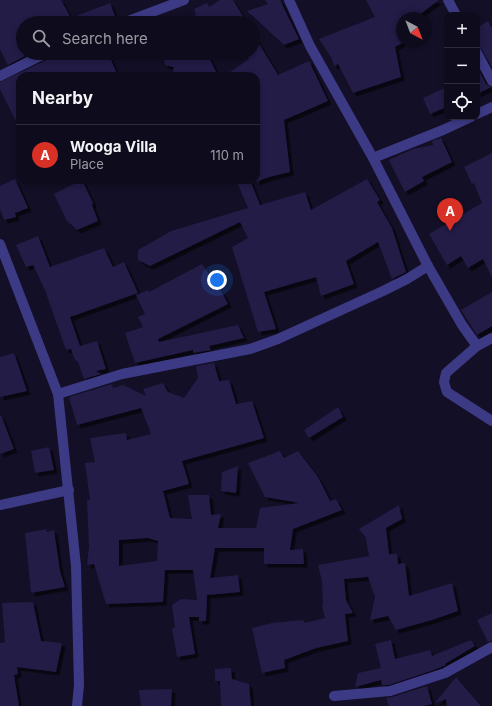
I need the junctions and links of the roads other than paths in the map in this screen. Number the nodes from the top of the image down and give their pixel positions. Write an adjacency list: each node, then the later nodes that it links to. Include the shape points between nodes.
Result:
1 (184, 0): 5 (street)
2 (288, 0): 13 (street, via 310,46)
3 (448, 0): 4 (street)
4 (454, 12)
5 (142, 16)
6 (480, 59): 9 (street)
7 (32, 60): 8 (street)
8 (0, 76)
9 (492, 81)
10 (492, 107): 11 (street)
11 (480, 113)
12 (465, 120): 13 (street)
13 (373, 158): 15 (street)
14 (0, 244): 18 (street)
15 (428, 266): 17 (street); 18 (street, via 383,291 278,339 250,349 122,374)
16 (492, 338): 17 (street)
17 (477, 346): 19 (street, via 446,373 444,382 447,392)
18 (58, 394): 20 (street)
19 (492, 421)
20 (69, 490): 21 (street); 24 (street, via 76,566 79,685)
21 (0, 505)
22 (492, 647): 23 (street, via 445,674 390,691)
23 (334, 696)
24 (77, 706)

